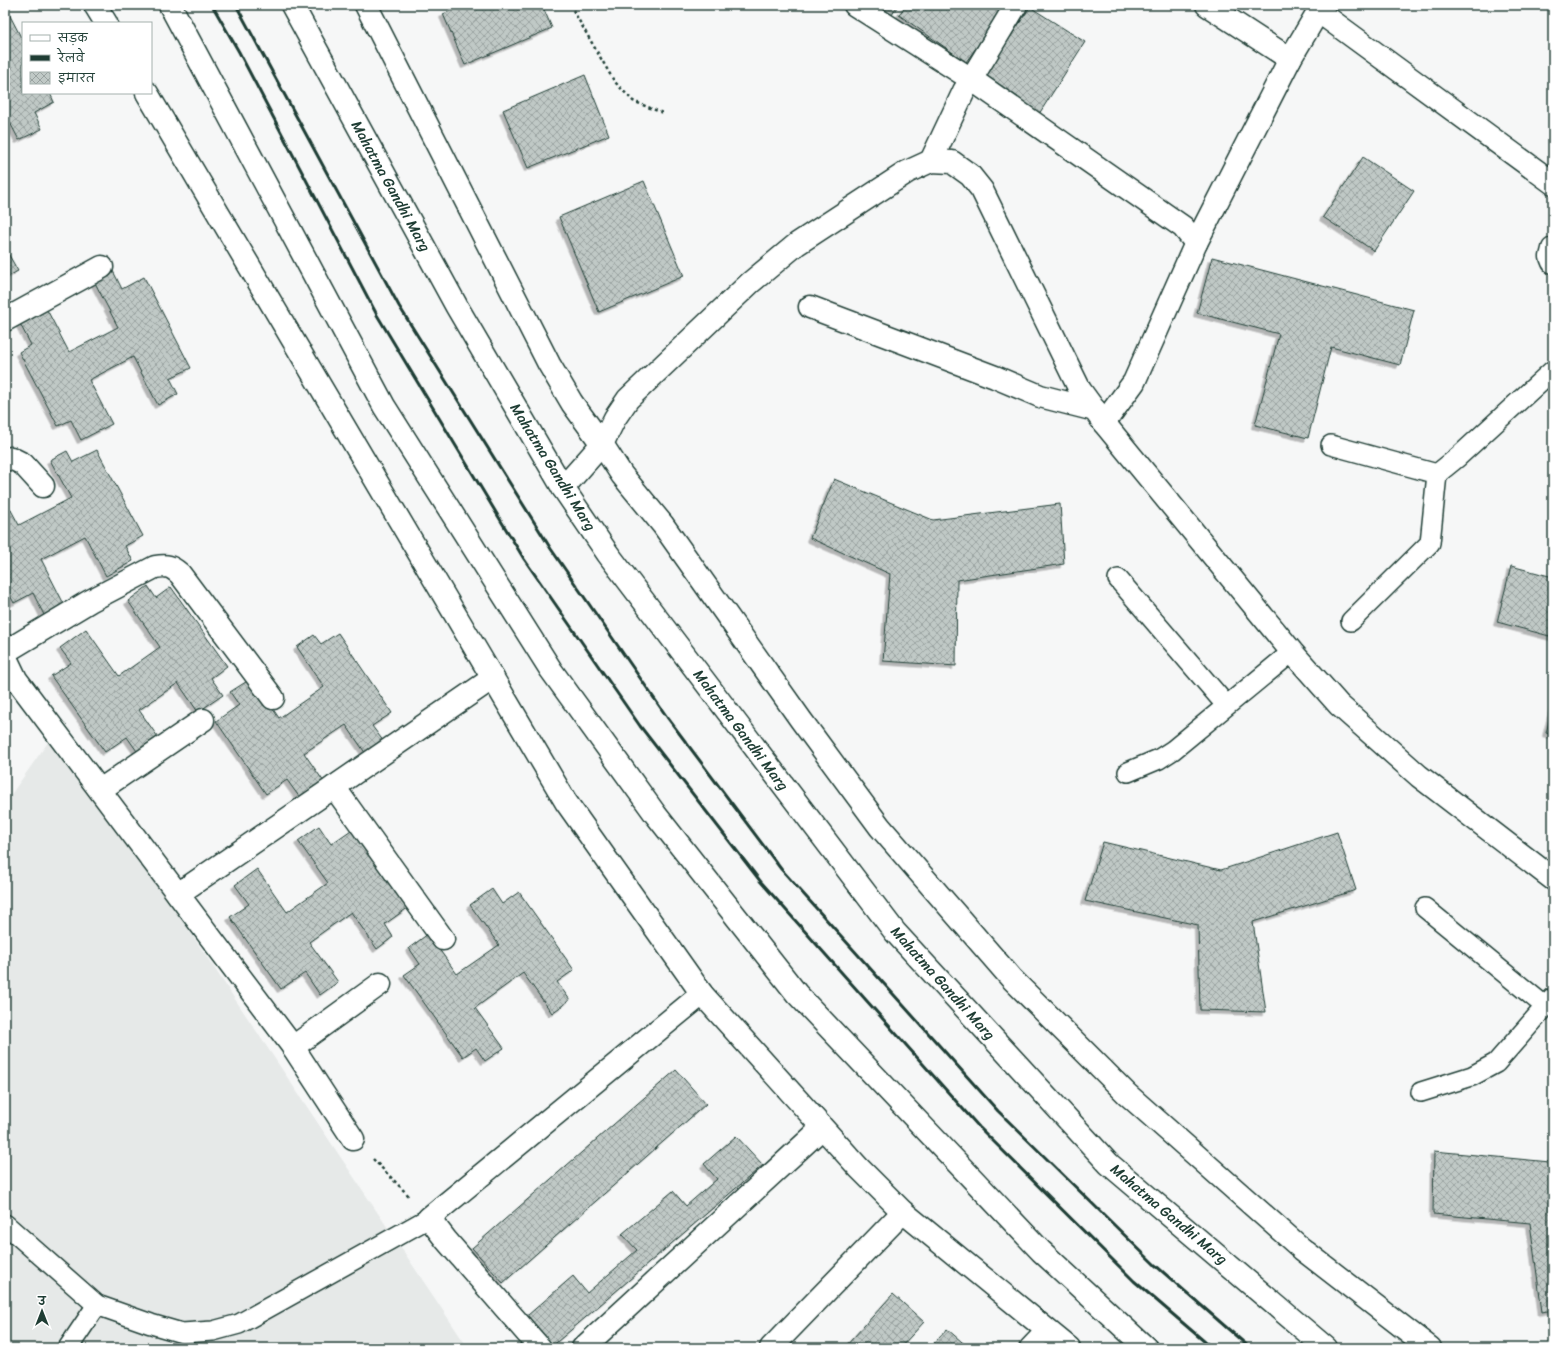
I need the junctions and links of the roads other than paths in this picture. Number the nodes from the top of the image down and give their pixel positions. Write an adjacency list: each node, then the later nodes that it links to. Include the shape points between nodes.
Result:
1 (95, 5): 9 (street)
2 (170, 5): 63 (street, via 384,406 551,670 651,809 797,994 1041,1251)
3 (292, 5): 28 (street, Mahatma Gandhi Marg, via 457,307)
4 (366, 5): 23 (street, via 549,364 572,403)
5 (855, 5): 11 (street)
6 (1016, 5): 11 (street)
7 (1207, 5): 10 (street)
8 (1320, 8): 10 (street); 14 (street)
9 (105, 22)
10 (1290, 59): 15 (street)
11 (971, 79): 13 (street); 15 (street, via 1183,227)
12 (148, 94): 34 (street)
13 (931, 161): 22 (street, via 952,162 970,175 982,190 1080,390); 23 (street, via 908,172 797,244 750,283 628,399)
14 (1553, 183)
15 (1196, 243): 22 (street, via 1134,382)
16 (1553, 249): 17 (street)
17 (1553, 262)
18 (102, 267): 20 (street)
19 (810, 307): 22 (street)
20 (5, 320)
21 (1553, 370): 26 (lane)
22 (1099, 417): 32 (street)
23 (602, 444): 28 (street); 65 (street, via 622,475 663,525 880,827 1011,978 1127,1094 1302,1249)
24 (1331, 445): 26 (lane)
25 (5, 460): 27 (street, via 11,458 23,464)
26 (1437, 474): 30 (lane, via 1430,543)
27 (44, 486)
28 (563, 488): 64 (street, Mahatma Gandhi Marg, via 608,554 895,932 1109,1164)
29 (1118, 579): 36 (lane)
30 (1351, 621)
31 (5, 652): 35 (street, via 90,601 149,571 163,566 172,567 180,574)
32 (1292, 652): 36 (lane); 41 (street, via 1339,705 1419,776)
33 (5, 656): 40 (street, via 16,679)
34 (493, 678): 39 (street); 46 (street, via 566,802)
35 (273, 698)
36 (1226, 705): 38 (lane, via 1173,750)
37 (203, 720): 40 (street)
38 (1128, 772)
39 (334, 786): 42 (street); 44 (street)
40 (100, 790): 42 (street)
41 (1553, 879)
42 (178, 894): 48 (street)
43 (1426, 908): 47 (lane)
44 (443, 939)
45 (380, 984): 48 (street)
46 (702, 994): 50 (street); 53 (street)
47 (1549, 1002): 49 (lane, via 1496,1063 1472,1076)
48 (292, 1047): 51 (street)
49 (1421, 1092)
50 (822, 1128): 52 (street); 59 (street)
51 (353, 1139)
52 (903, 1212): 56 (street); 60 (street)
53 (429, 1218): 55 (lane, via 239,1324 213,1331 182,1334); 58 (street)
54 (5, 1224): 55 (lane)
55 (97, 1306): 57 (lane)
56 (1047, 1329): 61 (lane); 62 (street)
57 (68, 1348)
58 (540, 1348)
59 (583, 1348)
60 (771, 1348)
61 (1029, 1348)
62 (1069, 1348)
63 (1146, 1348)
64 (1326, 1348)
65 (1430, 1348)

